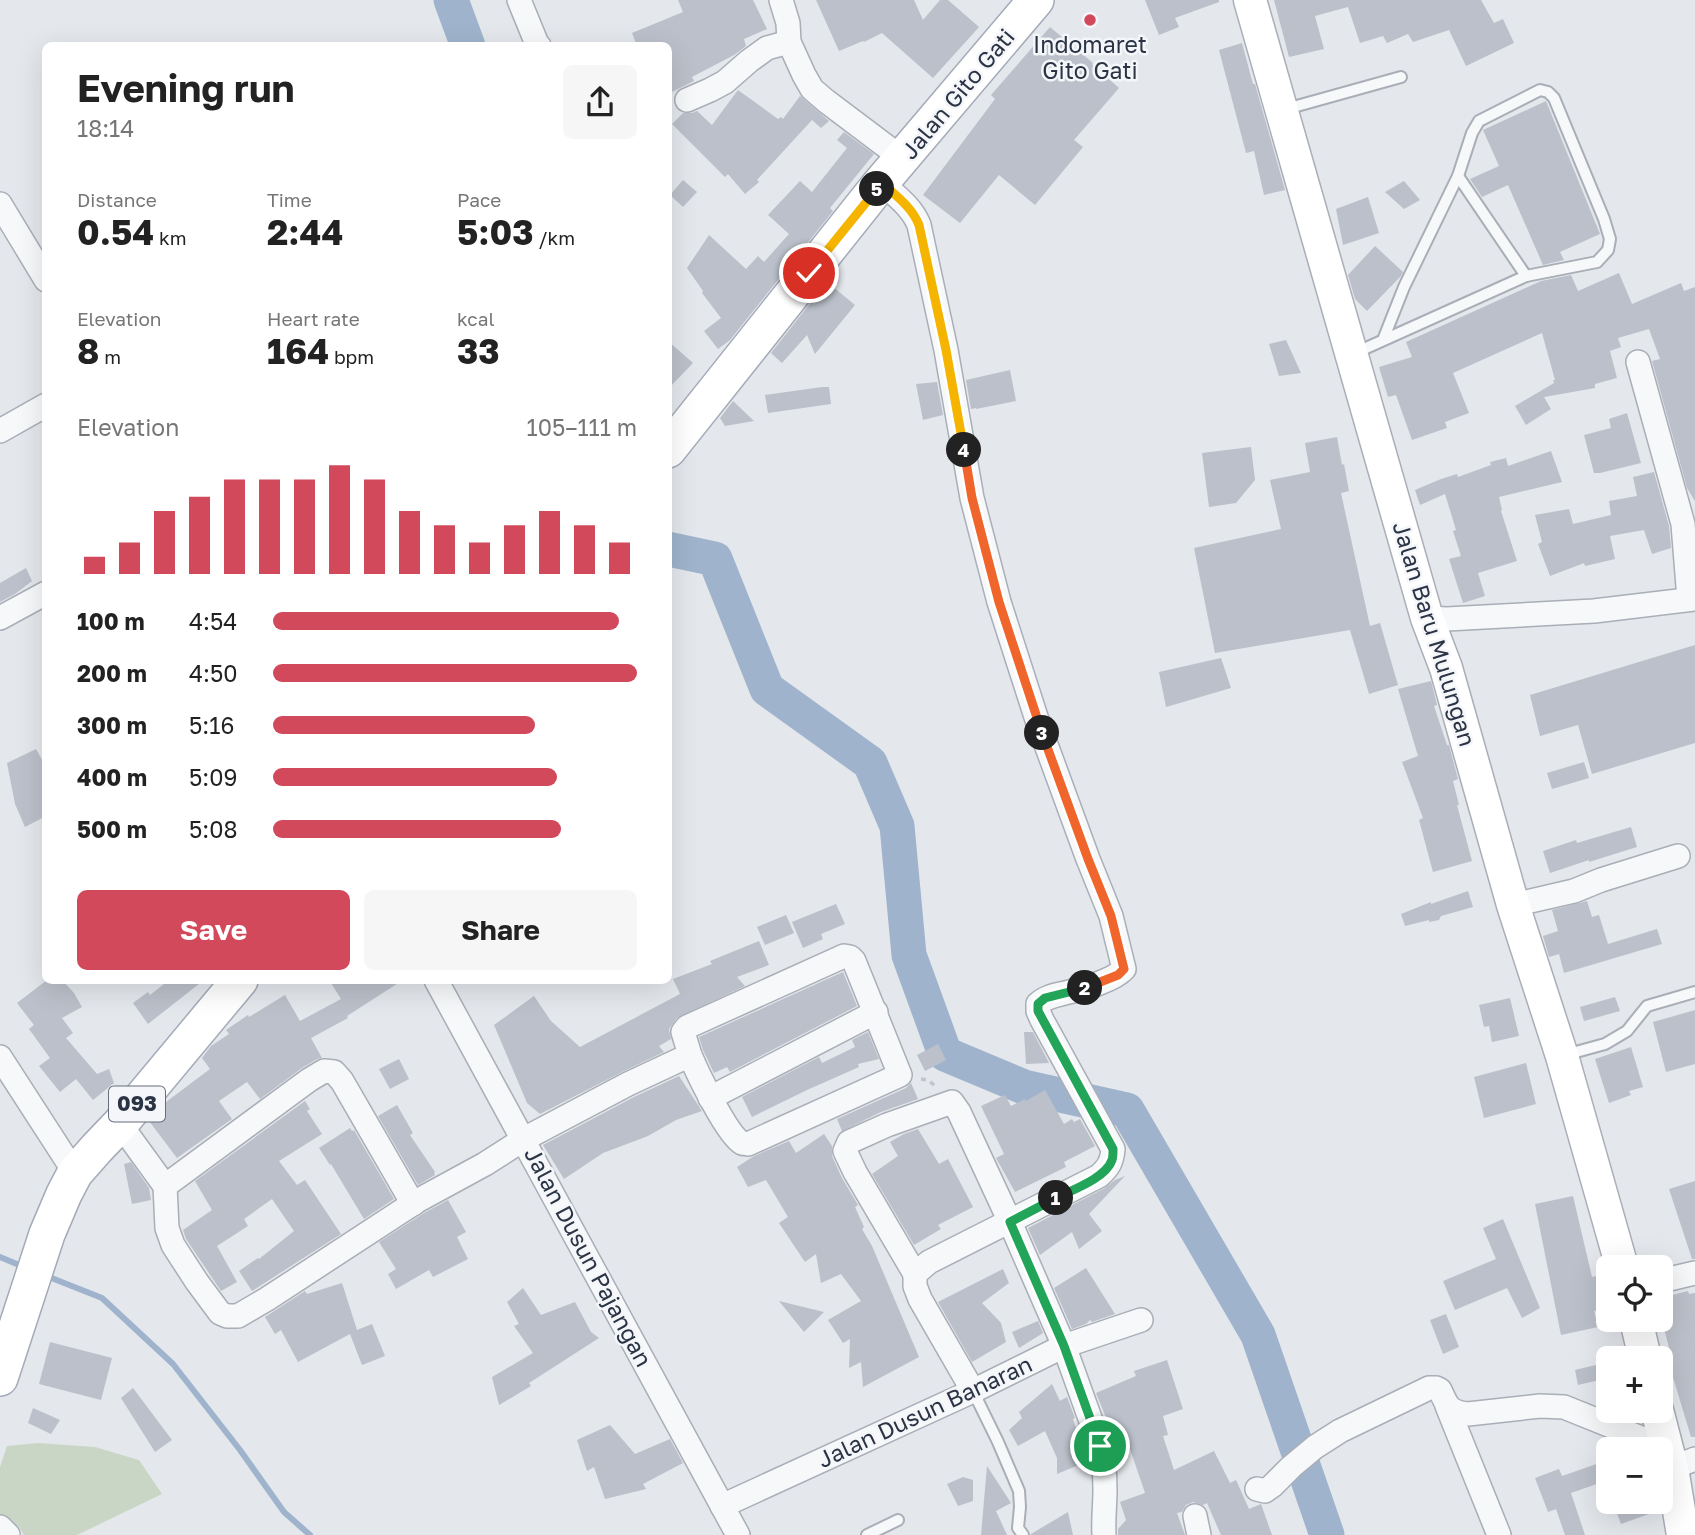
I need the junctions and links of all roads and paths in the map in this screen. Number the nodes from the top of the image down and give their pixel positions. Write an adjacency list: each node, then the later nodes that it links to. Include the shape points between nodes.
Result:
1 (519, 0): 5 (street)
2 (781, 0): 6 (street)
3 (1037, 0): 10 (main road, Jalan Gito Gati)
4 (1250, 0): 9 (main road, Jalan Baru Mulungan)
5 (536, 42)
6 (789, 42): 8 (street, via 767,48 725,82); 10 (street, via 813,89)
7 (1401, 77): 9 (lane)
8 (687, 100)
9 (1282, 110): 16 (main road, Jalan Baru Mulungan)
10 (892, 171): 20 (main road, Jalan Gito Gati); 42 (street, via 919,225 972,498 999,602 1037,720 1111,916 1124,969 1038,1004 1042,1020 1113,1149 1112,1159 1099,1176)
11 (1458, 176): 14 (lane); 14 (lane, via 1479,121 1540,90 1554,97 1610,239 1608,250 1597,262); 15 (lane)
12 (0, 204): 13 (street)
13 (42, 273)
14 (1525, 276): 15 (lane)
15 (1383, 340): 16 (lane)
16 (1351, 354): 24 (main road, Jalan Baru Mulungan)
17 (1639, 362): 22 (street, via 1683,524)
18 (42, 407): 19 (street)
19 (0, 431)
20 (672, 445)
21 (42, 595): 23 (street)
22 (1692, 599): 24 (street, via 1594,611)
23 (0, 618)
24 (1427, 618): 26 (main road, Jalan Baru Mulungan, via 1446,668)
25 (1678, 856): 26 (street, via 1574,891)
26 (1513, 905): 32 (main road, Jalan Baru Mulungan)
27 (237, 984): 37 (main road, 093)
28 (438, 984): 38 (street, Jalan Dusun Pajangan)
29 (1695, 992): 32 (lane, via 1647,1006 1627,1031 1605,1044)
30 (876, 1013): 31 (street, via 854,961 844,956 687,1027 683,1032); 34 (street); 35 (street)
31 (690, 1055): 35 (street); 38 (street)
32 (1562, 1056): 43 (main road, Jalan Baru Mulungan)
33 (0, 1057): 39 (street)
34 (901, 1076): 35 (street, via 748,1144 739,1140); 36 (path, via 928,1080)
35 (710, 1098)
36 (952, 1101): 42 (street); 45 (street, via 849,1142 845,1151)
37 (120, 1124): 39 (main road, 093); 40 (street)
38 (524, 1139): 41 (street); 55 (street, Jalan Dusun Pajangan)
39 (75, 1173): 49 (main road, 093, via 47,1234)
40 (165, 1186): 41 (street, via 324,1071 334,1072 342,1081); 41 (street, via 167,1228 173,1245 220,1313 227,1316 238,1316 267,1299)
41 (413, 1204)
42 (1010, 1222): 45 (street, via 929,1262); 48 (street)
43 (1619, 1255)
44 (1695, 1273): 46 (street)
45 (915, 1274): 50 (street, via 920,1299)
46 (1673, 1279)
47 (1141, 1320): 48 (street, Jalan Dusun Banaran)
48 (1064, 1346): 50 (street, Jalan Dusun Banaran); 62 (street, via 1102,1453)
49 (0, 1378)
50 (973, 1391): 55 (street, Jalan Dusun Banaran); 61 (lane, via 1019,1491 1017,1522)
51 (1447, 1406): 53 (street, via 1468,1414 1564,1407); 54 (street, via 1440,1390 1429,1388 1340,1431 1265,1491); 63 (street)
52 (1663, 1423): 53 (main road)
53 (1677, 1457): 64 (main road)
54 (1257, 1489)
55 (722, 1506): 59 (street, Jalan Dusun Pajangan)
56 (898, 1520): 60 (lane)
57 (0, 1527): 58 (street)
58 (8, 1535)
59 (738, 1535)
60 (867, 1535)
61 (1023, 1535)
62 (1104, 1535)
63 (1499, 1535)
64 (1683, 1535)

